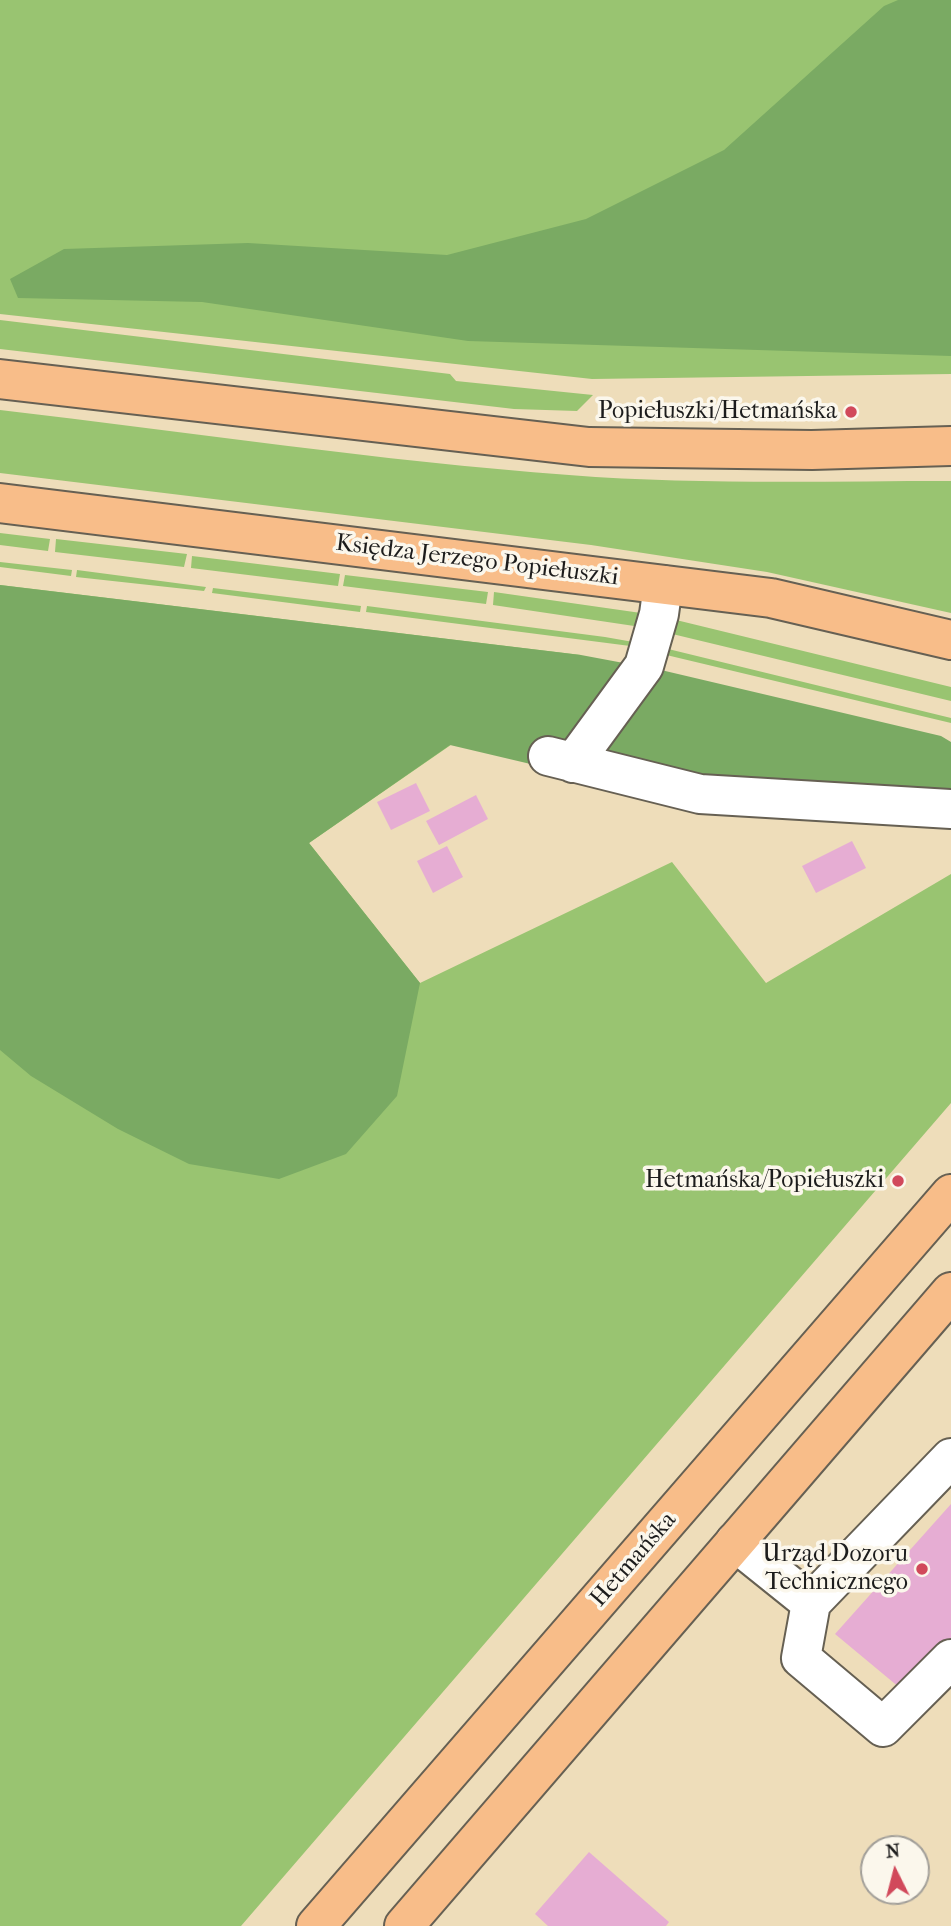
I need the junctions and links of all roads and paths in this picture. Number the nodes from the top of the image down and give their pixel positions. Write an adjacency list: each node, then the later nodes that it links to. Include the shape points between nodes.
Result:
1 (0, 379): 2 (main road, via 589,447 812,450)
2 (951, 446)
3 (0, 503): 4 (main road, Księdza Jerzego Popiełuszki)
4 (663, 585): 5 (main road, Księdza Jerzego Popiełuszki, via 771,598); 6 (street, via 644,667 560,760 700,794)
5 (951, 640)
6 (951, 809)
7 (951, 1194): 13 (main road, Hetmańska)
8 (951, 1292): 10 (main road)
9 (951, 1458): 11 (street)
10 (735, 1542): 11 (street); 14 (main road)
11 (811, 1603): 12 (street, via 801,1658 883,1727)
12 (951, 1659)
13 (316, 1926)
14 (404, 1926)

